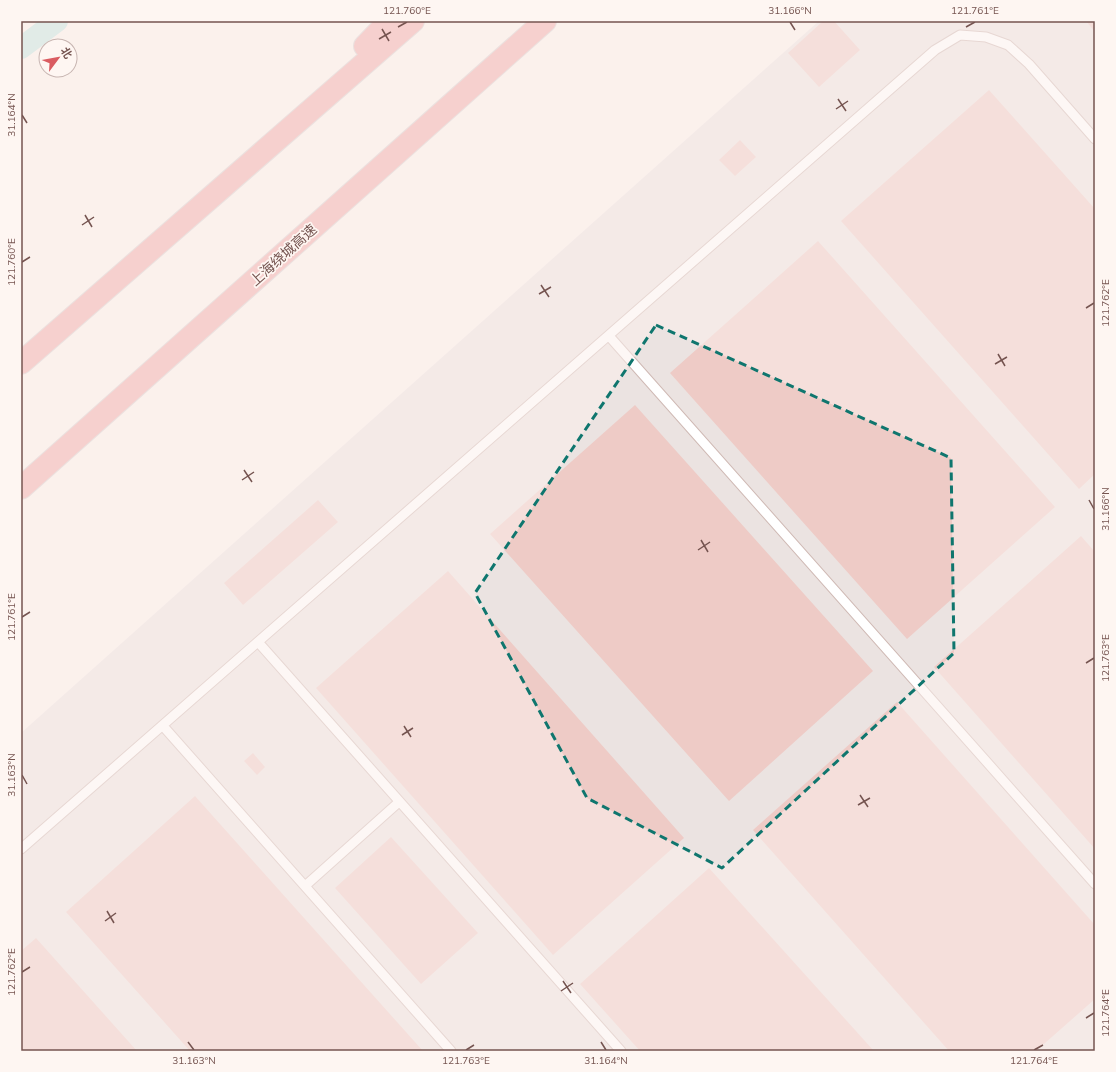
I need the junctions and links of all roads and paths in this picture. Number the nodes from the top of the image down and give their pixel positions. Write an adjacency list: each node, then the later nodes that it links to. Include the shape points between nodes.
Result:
1 (389, 21): 8 (highway)
2 (414, 21): 8 (highway)
3 (545, 21): 6 (highway, 上海绕城高速)
4 (562, 21): 6 (highway)
5 (1095, 139): 7 (lane, via 1029,64 1008,46 986,37 960,35 934,50)
6 (360, 187): 9 (highway, 上海绕城高速)
7 (609, 336): 10 (lane); 14 (lane)
8 (21, 362)
9 (21, 488)
10 (258, 642): 11 (lane); 12 (lane)
11 (163, 726): 13 (lane); 15 (lane)
12 (399, 802): 15 (lane); 17 (lane)
13 (21, 850)
14 (1095, 884)
15 (305, 886): 16 (lane)
16 (451, 1051)
17 (621, 1051)

